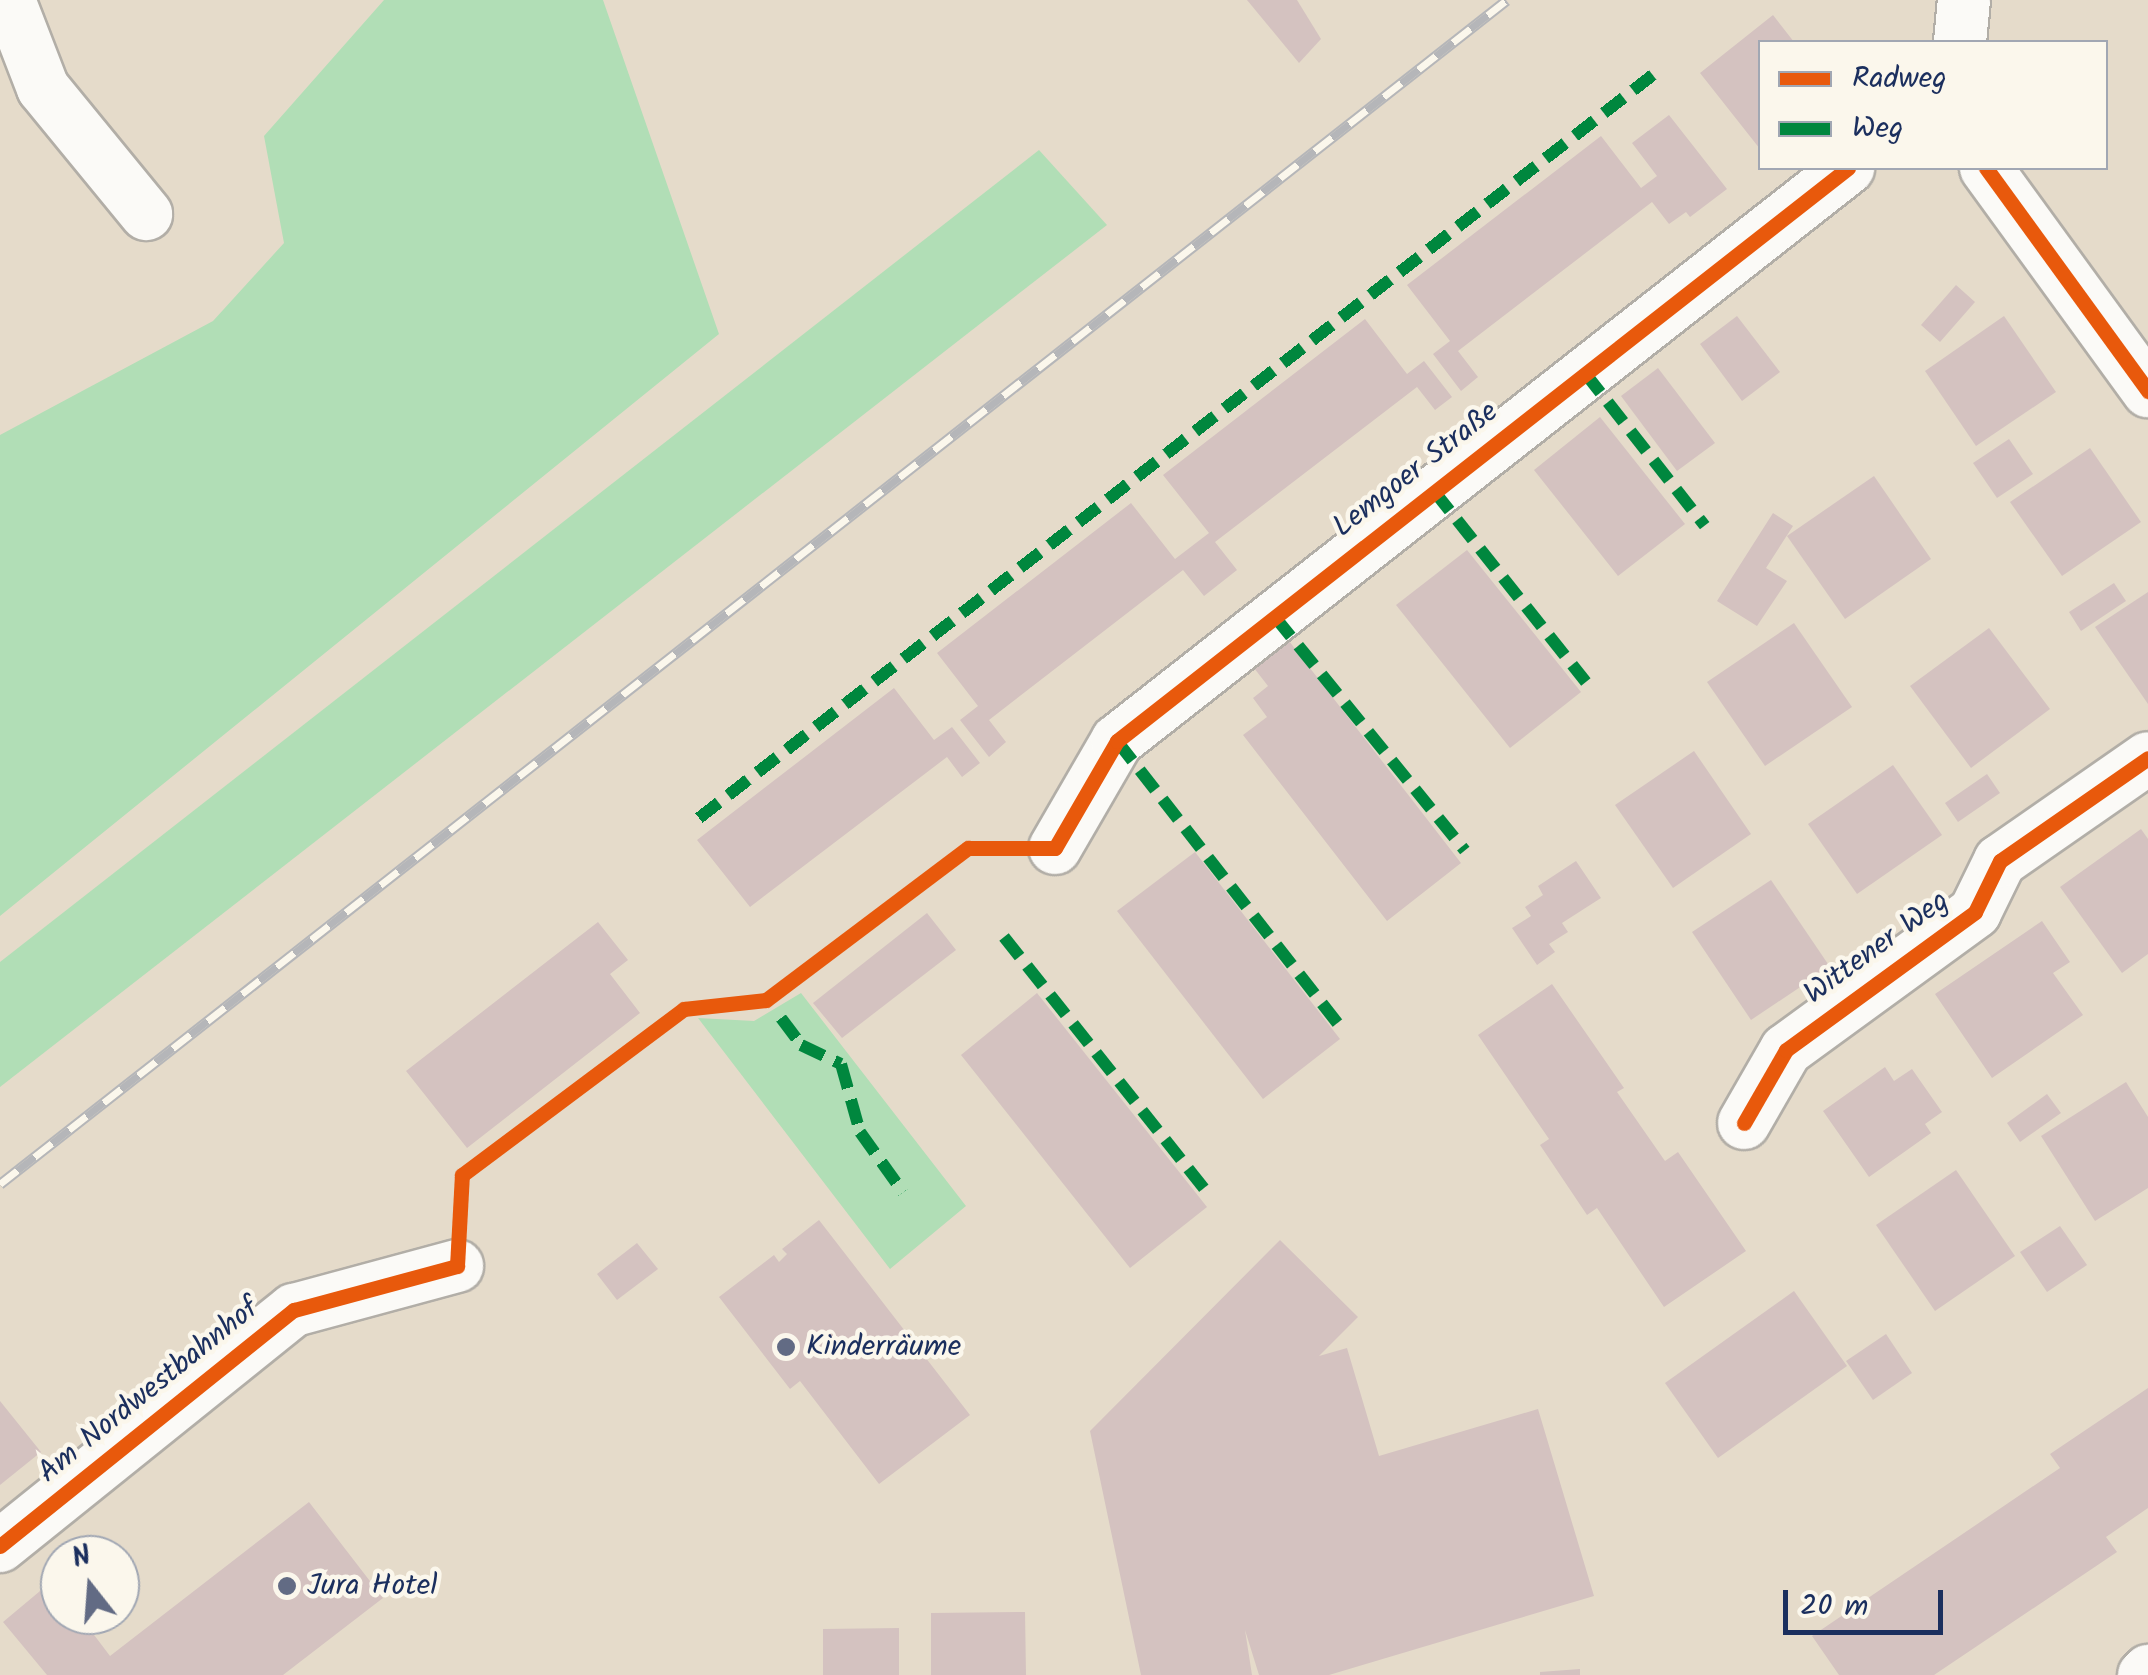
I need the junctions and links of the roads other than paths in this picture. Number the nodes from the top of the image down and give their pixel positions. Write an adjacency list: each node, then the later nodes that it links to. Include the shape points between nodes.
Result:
1 (9, 0): 6 (street, via 43,88)
2 (1964, 0): 3 (street)
3 (1960, 40)
4 (1845, 170): 9 (street, Lemgoer Straße, via 1117,741)
5 (1987, 170): 7 (street)
6 (146, 214)
7 (2148, 391)
8 (2148, 758): 10 (street, Wittener Weg, via 2000,862 1974,912 1786,1050)
9 (1055, 848)
10 (1744, 1122)
11 (457, 1266): 12 (street, Am Nordwestbahnhof, via 294,1310)
12 (0, 1546)

